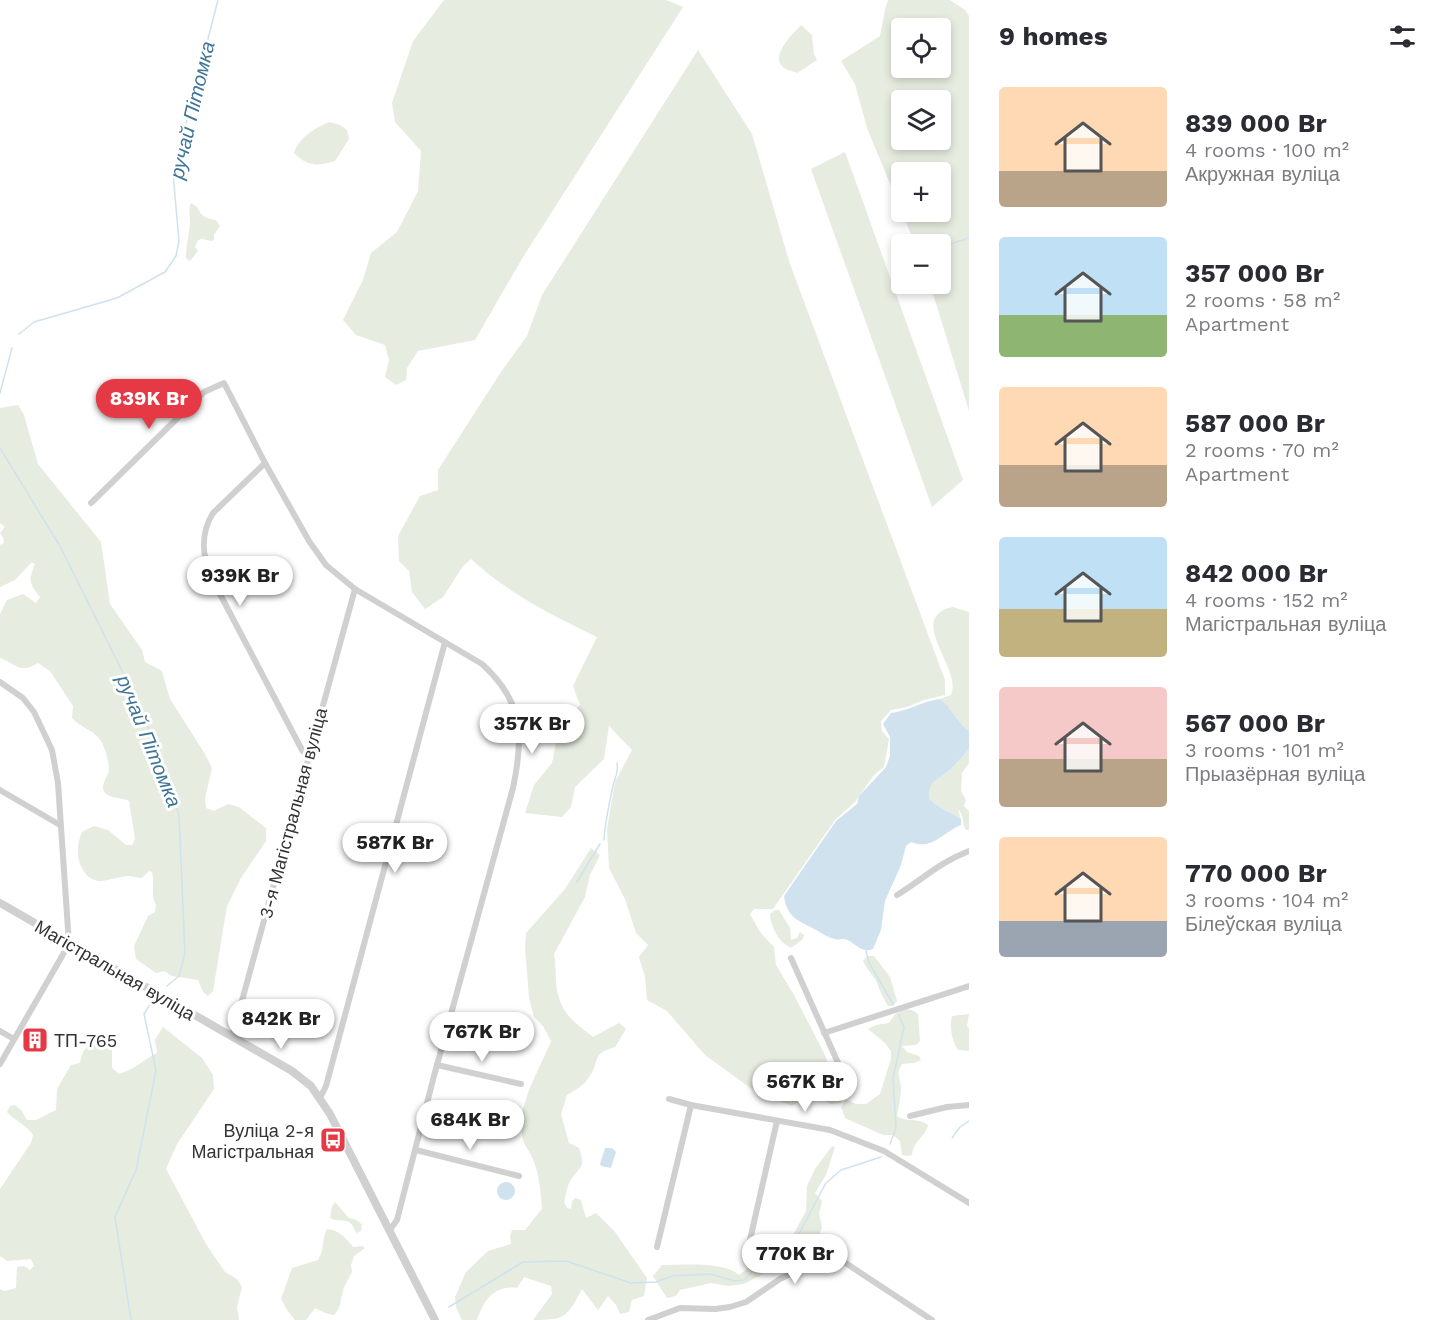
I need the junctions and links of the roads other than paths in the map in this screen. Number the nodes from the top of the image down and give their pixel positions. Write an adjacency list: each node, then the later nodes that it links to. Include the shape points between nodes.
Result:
1 (265, 464): 2 (street, via 224,383 204,392); 3 (street, via 326,565); 6 (street, via 213,513 204,535 205,561 210,577)
2 (91, 503)
3 (355, 589): 4 (street); 6 (street, 3-я Магістральная вуліца)
4 (446, 642): 20 (street, via 496,677 512,705 521,741 513,788); 23 (street)
5 (0, 682): 8 (street, via 34,712 49,740 58,783)
6 (308, 757): 17 (street, 3-я Магістральная вуліца)
7 (0, 790): 8 (street)
8 (60, 825): 12 (street)
9 (969, 850): 10 (street, via 948,859)
10 (897, 895)
11 (0, 903): 12 (street, Магістральная вуліца)
12 (69, 944): 17 (street, Магістральная вуліца); 18 (street)
13 (791, 958): 16 (street)
14 (969, 986): 16 (street)
15 (0, 1031): 18 (street)
16 (824, 1033): 21 (street)
17 (232, 1037): 23 (street, Магістральная вуліца, via 292,1071)
18 (14, 1039): 19 (street)
19 (0, 1064)
20 (437, 1065): 22 (street); 29 (street)
21 (839, 1065)
22 (521, 1084)
23 (320, 1098): 32 (street, Магістральная вуліца)
24 (669, 1099): 25 (street)
25 (691, 1105): 28 (street); 33 (street)
26 (969, 1105): 27 (street)
27 (910, 1116)
28 (777, 1121): 31 (street, via 830,1130 884,1151); 34 (street)
29 (416, 1150): 30 (street); 32 (street, via 397,1220)
30 (519, 1176)
31 (969, 1203)
32 (389, 1231): 35 (street, Магістральная вуліца)
33 (657, 1247)
34 (747, 1253)
35 (435, 1320)
36 (648, 1320): 37 (street, via 680,1308 715,1309 746,1302 826,1255 838,1258)
37 (932, 1320)

